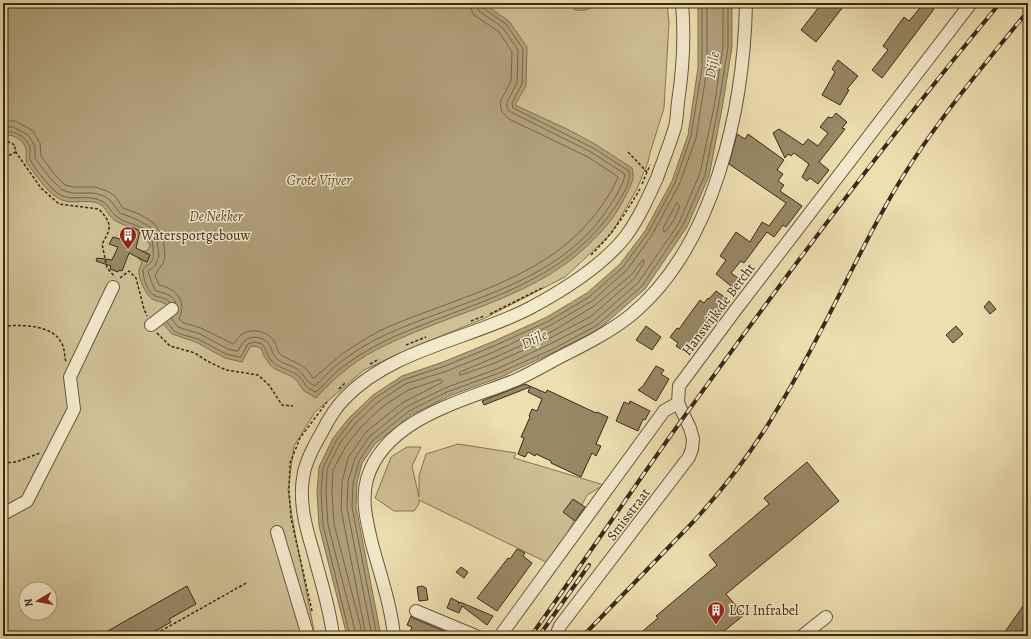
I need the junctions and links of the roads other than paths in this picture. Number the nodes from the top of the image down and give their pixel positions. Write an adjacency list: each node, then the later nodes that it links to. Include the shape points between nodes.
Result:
1 (682, 3): 13 (street, via 684,55 675,126 653,187 639,216 624,238 607,255 559,292 529,309 399,360 355,388 331,414 309,458 303,477 302,499 305,524)
2 (746, 3): 14 (street, via 741,77 726,151 704,214 690,241 652,296 630,316 605,333 518,379 434,412 401,430 387,443 374,461 366,480 365,515)
3 (972, 3): 7 (street, Hanswijk de Bercht, via 679,386)
4 (113, 287): 8 (street, via 70,377 74,409 27,501)
5 (172, 309): 6 (street)
6 (151, 325)
7 (678, 403): 16 (street, via 664,411); 17 (street, Smisstraat, via 692,434 689,457 560,626)
8 (3, 514)
9 (277, 532): 12 (street)
10 (416, 611): 15 (street)
11 (826, 618): 18 (street)
12 (308, 636)
13 (333, 636)
14 (394, 636)
15 (476, 636)
16 (500, 636)
17 (558, 636)
18 (802, 636)

